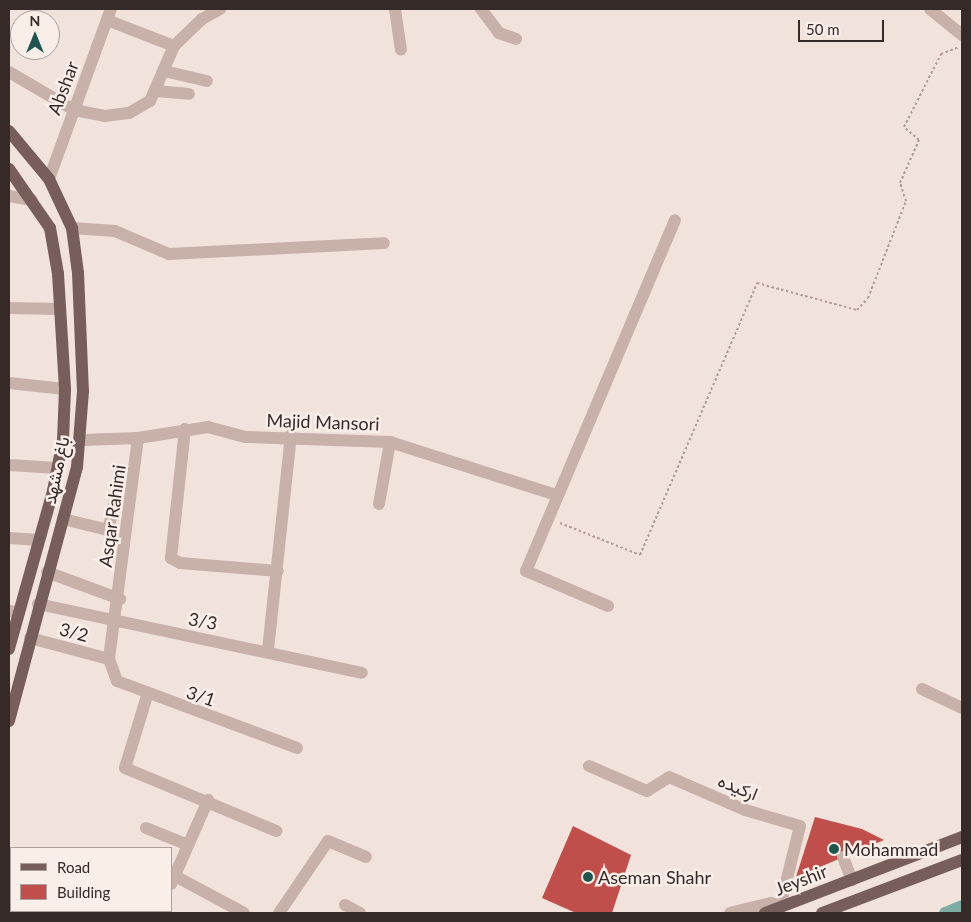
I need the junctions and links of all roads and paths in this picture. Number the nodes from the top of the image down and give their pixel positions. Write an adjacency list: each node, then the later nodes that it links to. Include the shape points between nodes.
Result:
1 (220, 9): 9 (street)
2 (395, 9): 10 (street)
3 (481, 9): 7 (street, via 498,33)
4 (930, 9): 6 (street)
5 (109, 14): 9 (street); 16 (street, Abshar)
6 (962, 35)
7 (516, 39)
8 (962, 44): 39 (path, via 941,54 904,127 919,140 900,183 906,201 868,298 857,310 757,283 640,555)
9 (174, 46): 11 (street)
10 (401, 50)
11 (164, 71): 13 (street); 14 (street)
12 (9, 72): 16 (street)
13 (207, 81)
14 (156, 91): 15 (street); 16 (street, via 150,101 129,113 104,116)
15 (189, 94)
16 (74, 110): 19 (street, Abshar)
17 (10, 135): 19 (main road, باغ مشهد)
18 (9, 169): 21 (main road, باغ مشهد)
19 (49, 180): 23 (main road, باغ مشهد)
20 (9, 196): 21 (street)
21 (32, 200): 26 (main road, باغ مشهد, via 50,228)
22 (675, 220): 36 (street)
23 (72, 228): 24 (street, via 115,231 169,254); 32 (main road, باغ مشهد, via 78,273)
24 (384, 243)
25 (9, 308): 26 (street)
26 (60, 309): 28 (main road, باغ مشهد)
27 (9, 384): 28 (street)
28 (65, 389): 35 (main road, باغ مشهد)
29 (185, 429): 30 (street, Majid Mansori, via 222,428 246,437); 31 (street, Majid Mansori); 43 (street, via 171,558 180,563)
30 (291, 435): 33 (street, Majid Mansori); 43 (street)
31 (138, 438): 32 (street, Majid Mansori); 45 (street, Asqar Rahimi)
32 (82, 440): 40 (main road, باغ مشهد)
33 (390, 442): 36 (street, Majid Mansori); 38 (street)
34 (9, 465): 35 (street)
35 (57, 468): 42 (main road, باغ مشهد)
36 (556, 495): 39 (street)
37 (115, 501): 40 (street, via 108,530)
38 (378, 504)
39 (547, 518): 47 (street, via 526,571)
40 (63, 519): 44 (main road, باغ مشهد)
41 (9, 538): 42 (street)
42 (39, 540): 48 (main road, باغ مشهد)
43 (278, 571): 52 (street)
44 (47, 572): 45 (street); 46 (main road, باغ مشهد)
45 (120, 599): 49 (street, Asqar Rahimi)
46 (38, 604): 49 (street, 3/3); 50 (main road, باغ مشهد)
47 (608, 606)
48 (14, 611): 51 (main road, باغ مشهد)
49 (116, 622): 52 (street, 3/3); 53 (street, Asqar Rahimi)
50 (30, 638): 53 (street, 3/2); 55 (main road, باغ مشهد)
51 (9, 649)
52 (268, 650): 54 (street, 3/3)
53 (109, 659): 57 (street, 3/1, via 117,681)
54 (362, 673)
55 (15, 676): 58 (main road, باغ مشهد)
56 (922, 689): 59 (street)
57 (148, 696): 61 (street, 3/1); 63 (street, via 125,768)
58 (10, 706): 60 (main road, باغ مشهد)
59 (962, 708)
60 (9, 721)
61 (297, 748)
62 (589, 766): 74 (street, ارکیده, via 647,791 669,777 745,810 800,826)
63 (208, 800): 65 (street); 67 (street)
64 (146, 828): 67 (street)
65 (276, 831)
66 (962, 837): 72 (main road, Jeyshir)
67 (188, 845): 71 (street)
68 (366, 857): 76 (street, via 328,841)
69 (843, 857): 72 (street)
70 (962, 860): 80 (main road)
71 (173, 880): 75 (street)
72 (852, 880): 74 (main road, Jeyshir)
73 (345, 905): 77 (street)
74 (780, 907): 78 (street, via 771,903); 79 (main road, Jeyshir)
75 (244, 913)
76 (282, 913)
77 (359, 913)
78 (730, 913)
79 (765, 913)
80 (822, 913)

